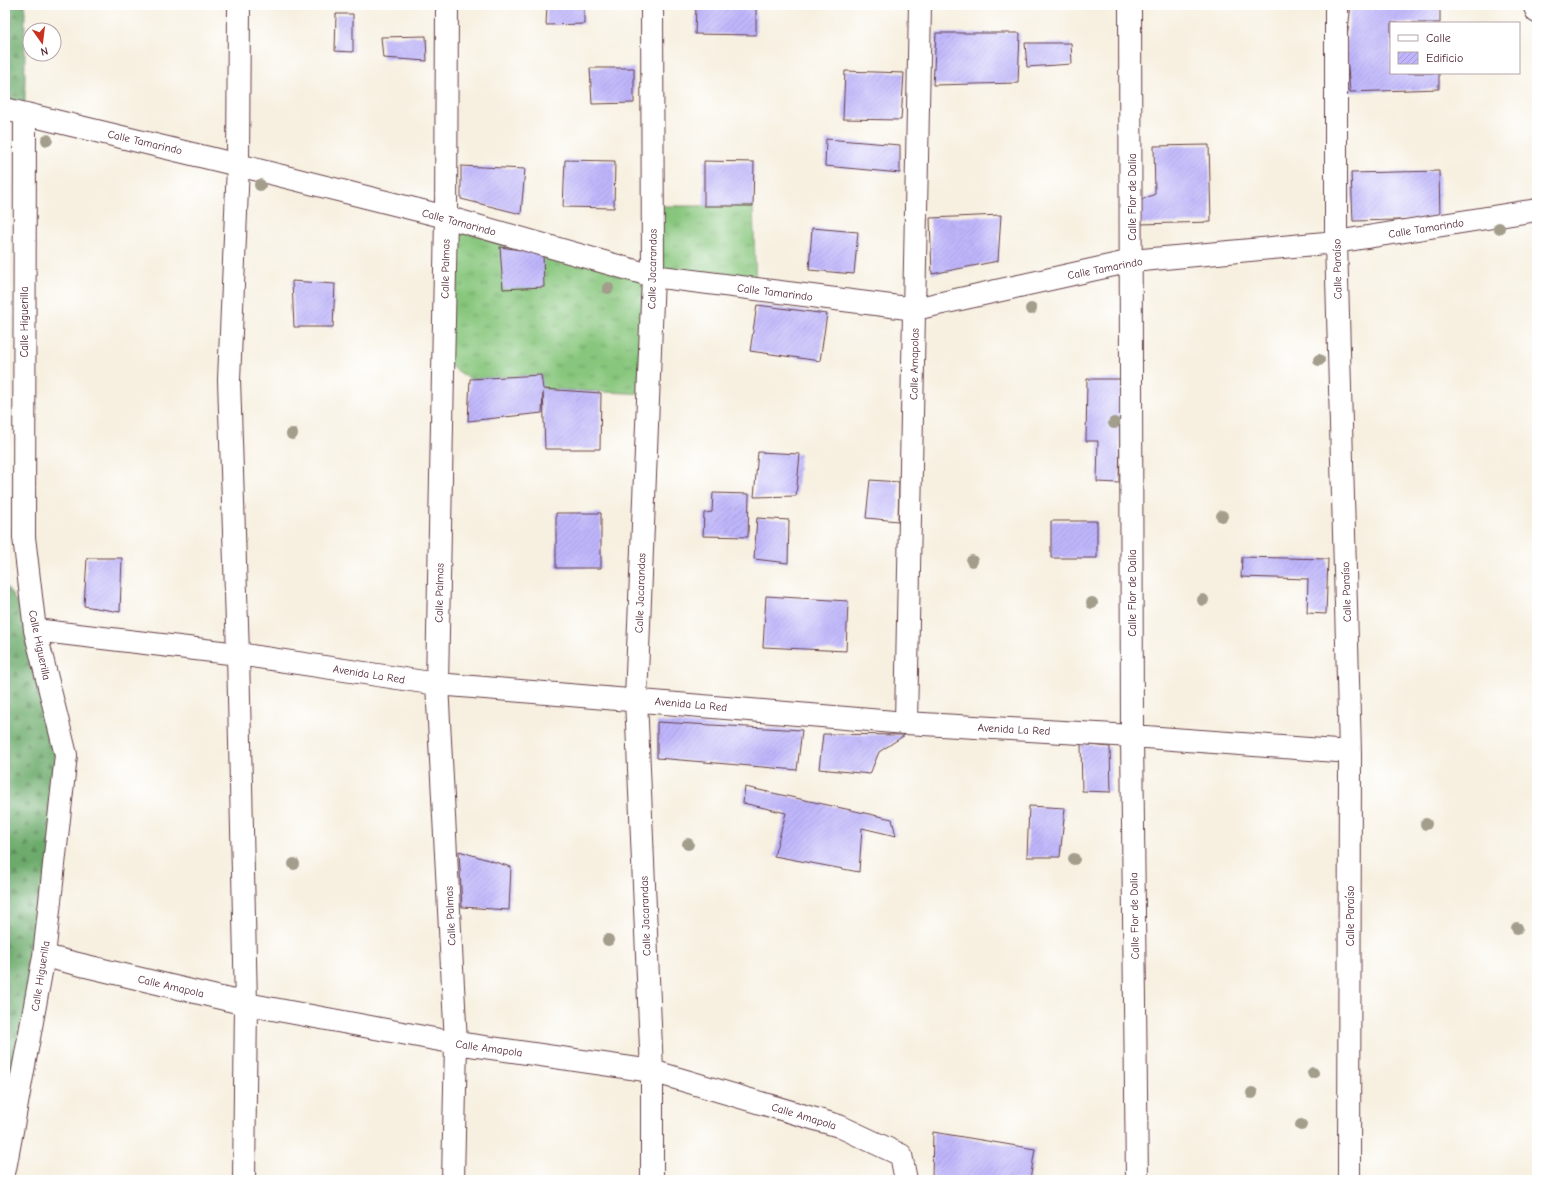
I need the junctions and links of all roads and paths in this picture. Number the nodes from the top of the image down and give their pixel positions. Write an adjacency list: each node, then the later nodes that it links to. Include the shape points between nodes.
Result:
1 (239, 5): 10 (street)
2 (446, 5): 12 (street, Calle Palmas)
3 (652, 5): 15 (street, Calle Jacarandas)
4 (920, 5): 16 (street, Calle Amapolas)
5 (1130, 5): 14 (street, Calle Flor de Dalia)
6 (1336, 5): 13 (street, Calle Paraíso)
7 (1534, 5): 8 (street)
8 (1537, 12)
9 (15, 111): 10 (street, Calle Tamarindo); 17 (street, Calle Higuerilla, via 24,537)
10 (238, 165): 12 (street, Calle Tamarindo); 18 (street, via 229,380)
11 (1537, 210): 13 (street, Calle Tamarindo)
12 (446, 217): 15 (street, Calle Tamarindo); 19 (street, Calle Palmas)
13 (1336, 242): 14 (street, Calle Tamarindo); 23 (street, Calle Paraíso)
14 (1132, 261): 16 (street, Calle Tamarindo); 22 (street, Calle Flor de Dalia)
15 (653, 276): 16 (street, Calle Tamarindo); 20 (street, Calle Jacarandas)
16 (915, 309): 21 (street, Calle Amapolas)
17 (35, 630): 18 (street, Avenida La Red); 24 (street, Calle Higuerilla, via 66,755)
18 (238, 654): 19 (street, Avenida La Red); 25 (street)
19 (437, 684): 20 (street, Avenida La Red); 26 (street, Calle Palmas)
20 (636, 699): 21 (street, Avenida La Red); 27 (street, Calle Jacarandas)
21 (906, 723): 22 (street, Avenida La Red)
22 (1132, 736): 23 (street, Avenida La Red); 33 (street, Calle Flor de Dalia)
23 (1350, 752): 34 (street, Calle Paraíso)
24 (44, 956): 25 (street, Calle Amapola); 28 (street, Calle Higuerilla)
25 (246, 1004): 26 (street, Calle Amapola); 29 (street)
26 (456, 1043): 27 (street, Calle Amapola); 30 (street, Calle Palmas)
27 (652, 1071): 31 (street, Calle Jacarandas); 32 (street, Calle Amapola, via 840,1126 901,1155)
28 (5, 1169)
29 (244, 1180)
30 (453, 1180)
31 (652, 1180)
32 (906, 1180)
33 (1137, 1180)
34 (1349, 1180)

